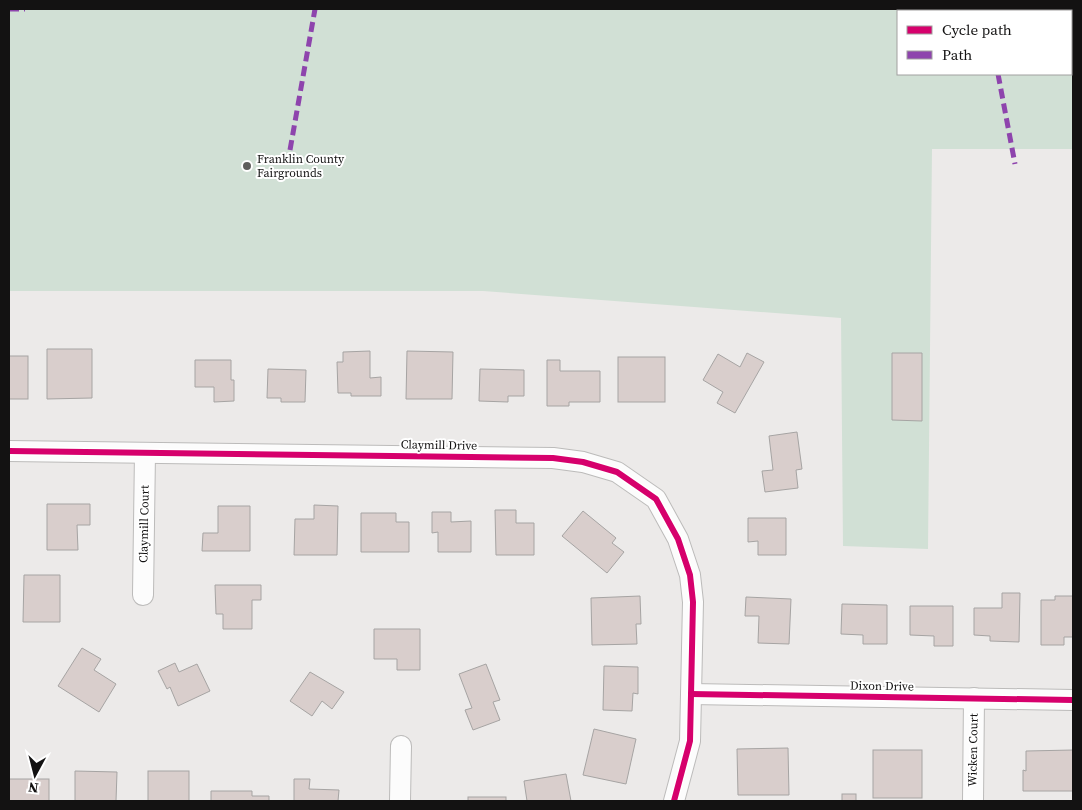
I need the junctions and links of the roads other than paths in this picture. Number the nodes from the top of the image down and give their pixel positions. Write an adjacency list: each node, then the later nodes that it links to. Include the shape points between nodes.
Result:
1 (9, 451): 2 (street, Claymill Drive)
2 (144, 453): 3 (street, Claymill Court); 4 (street, Claymill Drive, via 553,458 583,462 617,472 656,499 678,539 692,593)
3 (143, 595)
4 (691, 694): 5 (street, Dixon Drive); 9 (street, Claymill Drive, via 690,741)
5 (974, 698): 6 (street, Dixon Drive); 10 (street, Wicken Court)
6 (1073, 700)
7 (401, 746): 8 (street)
8 (400, 801)
9 (674, 801)
10 (973, 801)

